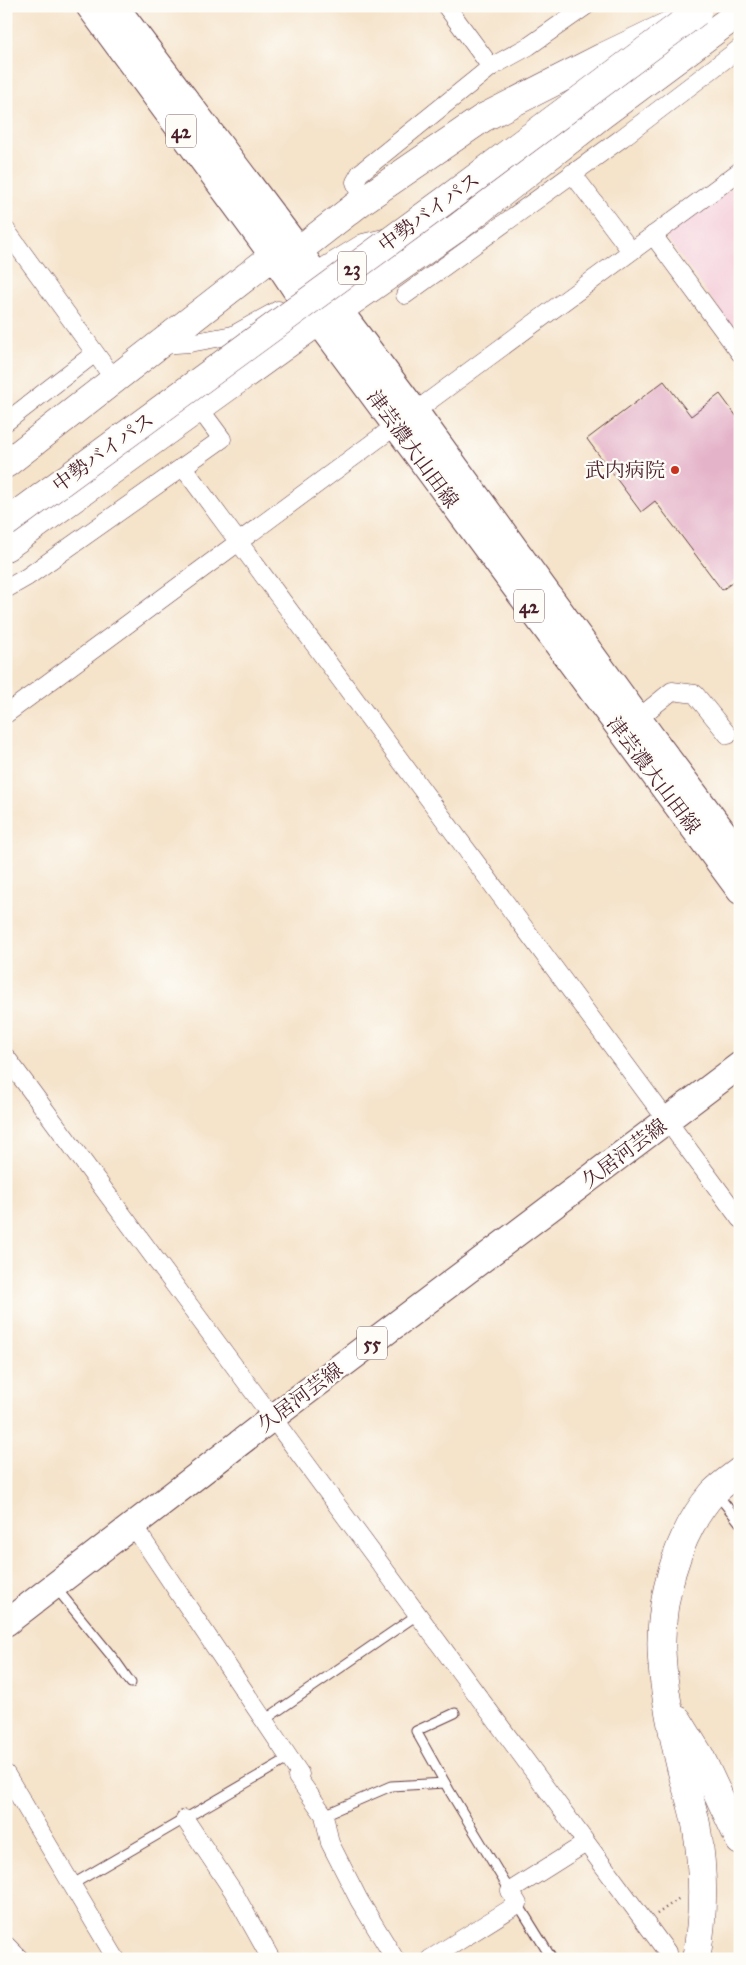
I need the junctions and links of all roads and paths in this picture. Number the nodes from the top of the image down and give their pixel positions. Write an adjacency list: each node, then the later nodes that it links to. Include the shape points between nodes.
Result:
1 (89, 6): 18 (main road, 津芸濃大山田線 / 42)
2 (115, 6): 18 (main road, 津芸濃大山田線 / 42)
3 (446, 6): 8 (street)
4 (586, 6): 8 (street, via 542,38)
5 (702, 9): 13 (highway, via 483,118); 32 (highway, 中勢バイパス / 23, bridge)
6 (740, 12): 9 (highway)
7 (740, 48): 10 (street)
8 (491, 67): 13 (street, via 360,173 355,182)
9 (603, 114): 10 (street); 14 (highway)
10 (622, 138): 12 (street)
11 (740, 170): 16 (street)
12 (572, 173): 17 (street); 20 (street)
13 (362, 201): 18 (highway)
14 (457, 228): 19 (street, via 433,226 363,243); 22 (highway)
15 (6, 230): 25 (street)
16 (653, 235): 17 (street); 24 (street)
17 (631, 251): 28 (street)
18 (286, 261): 19 (main road, 津芸濃大山田線 / 42); 21 (main road, 津芸濃大山田線 / 42); 23 (highway)
19 (314, 274): 22 (main road, 津芸濃大山田線 / 42)
20 (404, 295)
21 (301, 298): 22 (main road, 津芸濃大山田線 / 42); 23 (street, via 233,335)
22 (329, 309): 27 (highway); 28 (main road, 津芸濃大山田線 / 42)
23 (158, 346): 26 (highway)
24 (740, 353)
25 (95, 354): 26 (street); 29 (street)
26 (114, 379): 30 (highway)
27 (199, 408): 31 (street, via 222,439); 34 (highway)
28 (405, 418): 33 (street); 37 (main road, 津芸濃大山田線 / 42)
29 (6, 422)
30 (6, 464)
31 (183, 467): 33 (street); 35 (street)
32 (6, 523)
33 (239, 542): 36 (street); 43 (street)
34 (6, 547)
35 (6, 589)
36 (6, 714)
37 (630, 725): 38 (street, via 672,691 695,694); 39 (main road, 津芸濃大山田線 / 42); 40 (main road, 津芸濃大山田線 / 42)
38 (728, 734)
39 (740, 854)
40 (740, 891)
41 (6, 1057): 45 (street)
42 (740, 1065): 43 (main road, 久居河芸線 / 55)
43 (667, 1121): 44 (street); 45 (main road, 久居河芸線 / 55)
44 (740, 1218)
45 (272, 1418): 49 (main road, 久居河芸線 / 55); 51 (street)
46 (740, 1471): 47 (highway)
47 (715, 1491): 48 (lane); 54 (highway, via 700,1509 678,1552 665,1602 662,1659)
48 (740, 1523)
49 (133, 1525): 50 (main road, 久居河芸線 / 55); 56 (street)
50 (54, 1586): 52 (main road, 久居河芸線 / 55); 53 (lane)
51 (418, 1615): 56 (lane); 63 (street)
52 (6, 1623)
53 (130, 1683)
54 (668, 1704): 62 (highway, via 700,1756); 76 (highway, via 697,1828 703,1874 702,1919)
55 (455, 1713): 59 (lane, via 416,1731)
56 (263, 1721): 57 (street)
57 (289, 1758): 60 (street, via 300,1774 297,1777); 61 (lane)
58 (6, 1774): 64 (street)
59 (445, 1783): 60 (lane, via 391,1786); 66 (lane)
60 (324, 1815): 74 (street, via 334,1851)
61 (185, 1819): 64 (lane); 73 (street, via 233,1891)
62 (740, 1841)
63 (586, 1843): 66 (street); 67 (street)
64 (73, 1884): 72 (street)
65 (682, 1896): 67 (path)
66 (514, 1898): 69 (street); 75 (lane)
67 (645, 1923): 70 (street)
68 (6, 1945): 71 (street)
69 (442, 1956)
70 (662, 1956)
71 (20, 1959)
72 (116, 1959)
73 (270, 1959)
74 (395, 1959)
75 (552, 1959)
76 (696, 1959)

